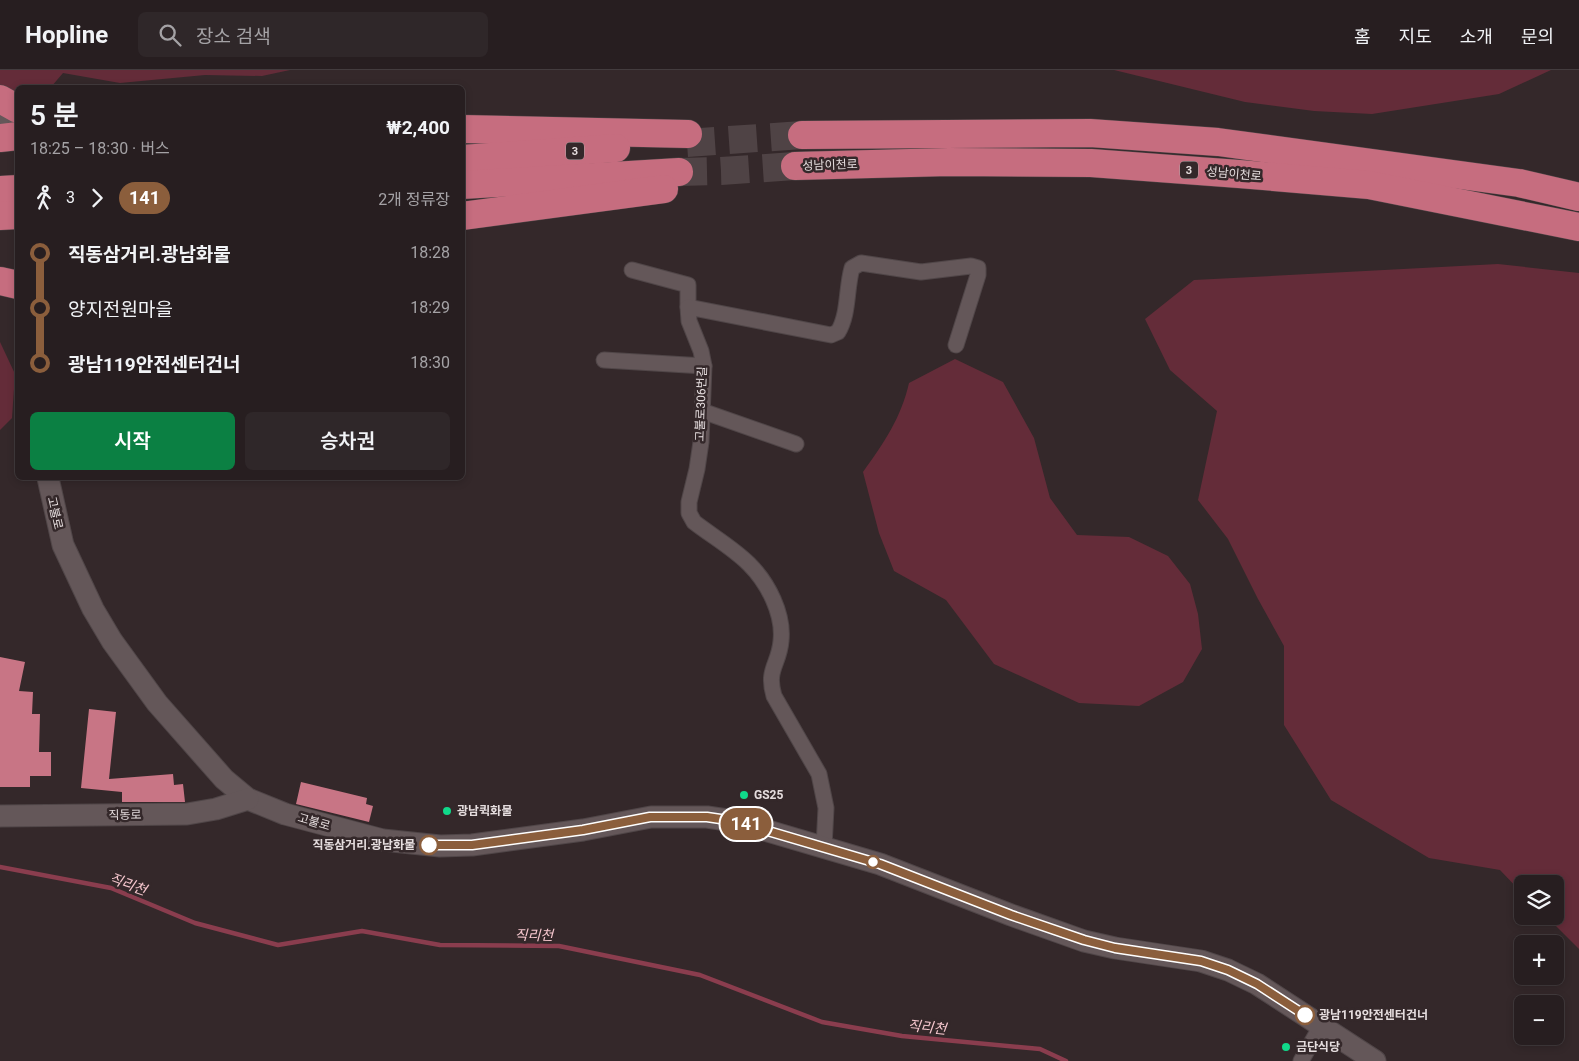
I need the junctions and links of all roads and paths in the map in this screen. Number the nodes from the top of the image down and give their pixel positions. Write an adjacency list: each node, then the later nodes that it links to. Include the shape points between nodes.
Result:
1 (0, 99): 2 (highway)
2 (15, 107)
3 (0, 115): 6 (street)
4 (465, 129): 7 (highway, 3, via 688,139)
5 (802, 135): 9 (highway, via 1090,133 1218,142)
6 (13, 137)
7 (465, 159)
8 (795, 166): 18 (highway, 성남이천로 / 3, via 1091,163 1239,174 1369,185)
9 (1519, 183): 13 (highway); 14 (highway)
10 (465, 185): 16 (highway, 3, via 677,180)
11 (15, 189): 12 (highway)
12 (0, 190)
13 (1579, 193)
14 (1579, 197)
15 (15, 215): 17 (highway)
16 (465, 215)
17 (0, 216)
18 (1579, 227)
19 (632, 270): 24 (street, 고불로306번길, via 688,285)
20 (0, 272): 21 (highway)
21 (15, 272)
22 (0, 281): 23 (highway)
23 (15, 284)
24 (688, 307): 25 (street, via 831,335 838,332 843,324 852,268 861,263 921,272 971,266 978,268 978,275); 27 (street, 고불로306번길, via 689,321)
25 (956, 345)
26 (604, 360): 27 (street)
27 (704, 366): 28 (street, 고불로306번길)
28 (702, 411): 29 (street); 33 (street, 고불로306번길, via 698,469 689,513 694,522 750,564 777,607 782,641 770,673 770,683 774,696 819,774 826,808)
29 (796, 444)
30 (48, 480): 31 (street, 고불로, via 63,544 93,610 112,642 156,703 224,779)
31 (248, 799): 32 (street, 직동로, via 187,814); 33 (street, 고불로, via 318,824 410,844 472,845 650,817 678,816 734,821)
32 (0, 816)
33 (824, 847): 34 (street, 고불로, via 880,864 1084,940 1201,961 1228,970 1257,984)
34 (1322, 1026): 35 (street); 36 (street, 고불로)
35 (1301, 1061)
36 (1375, 1061)

